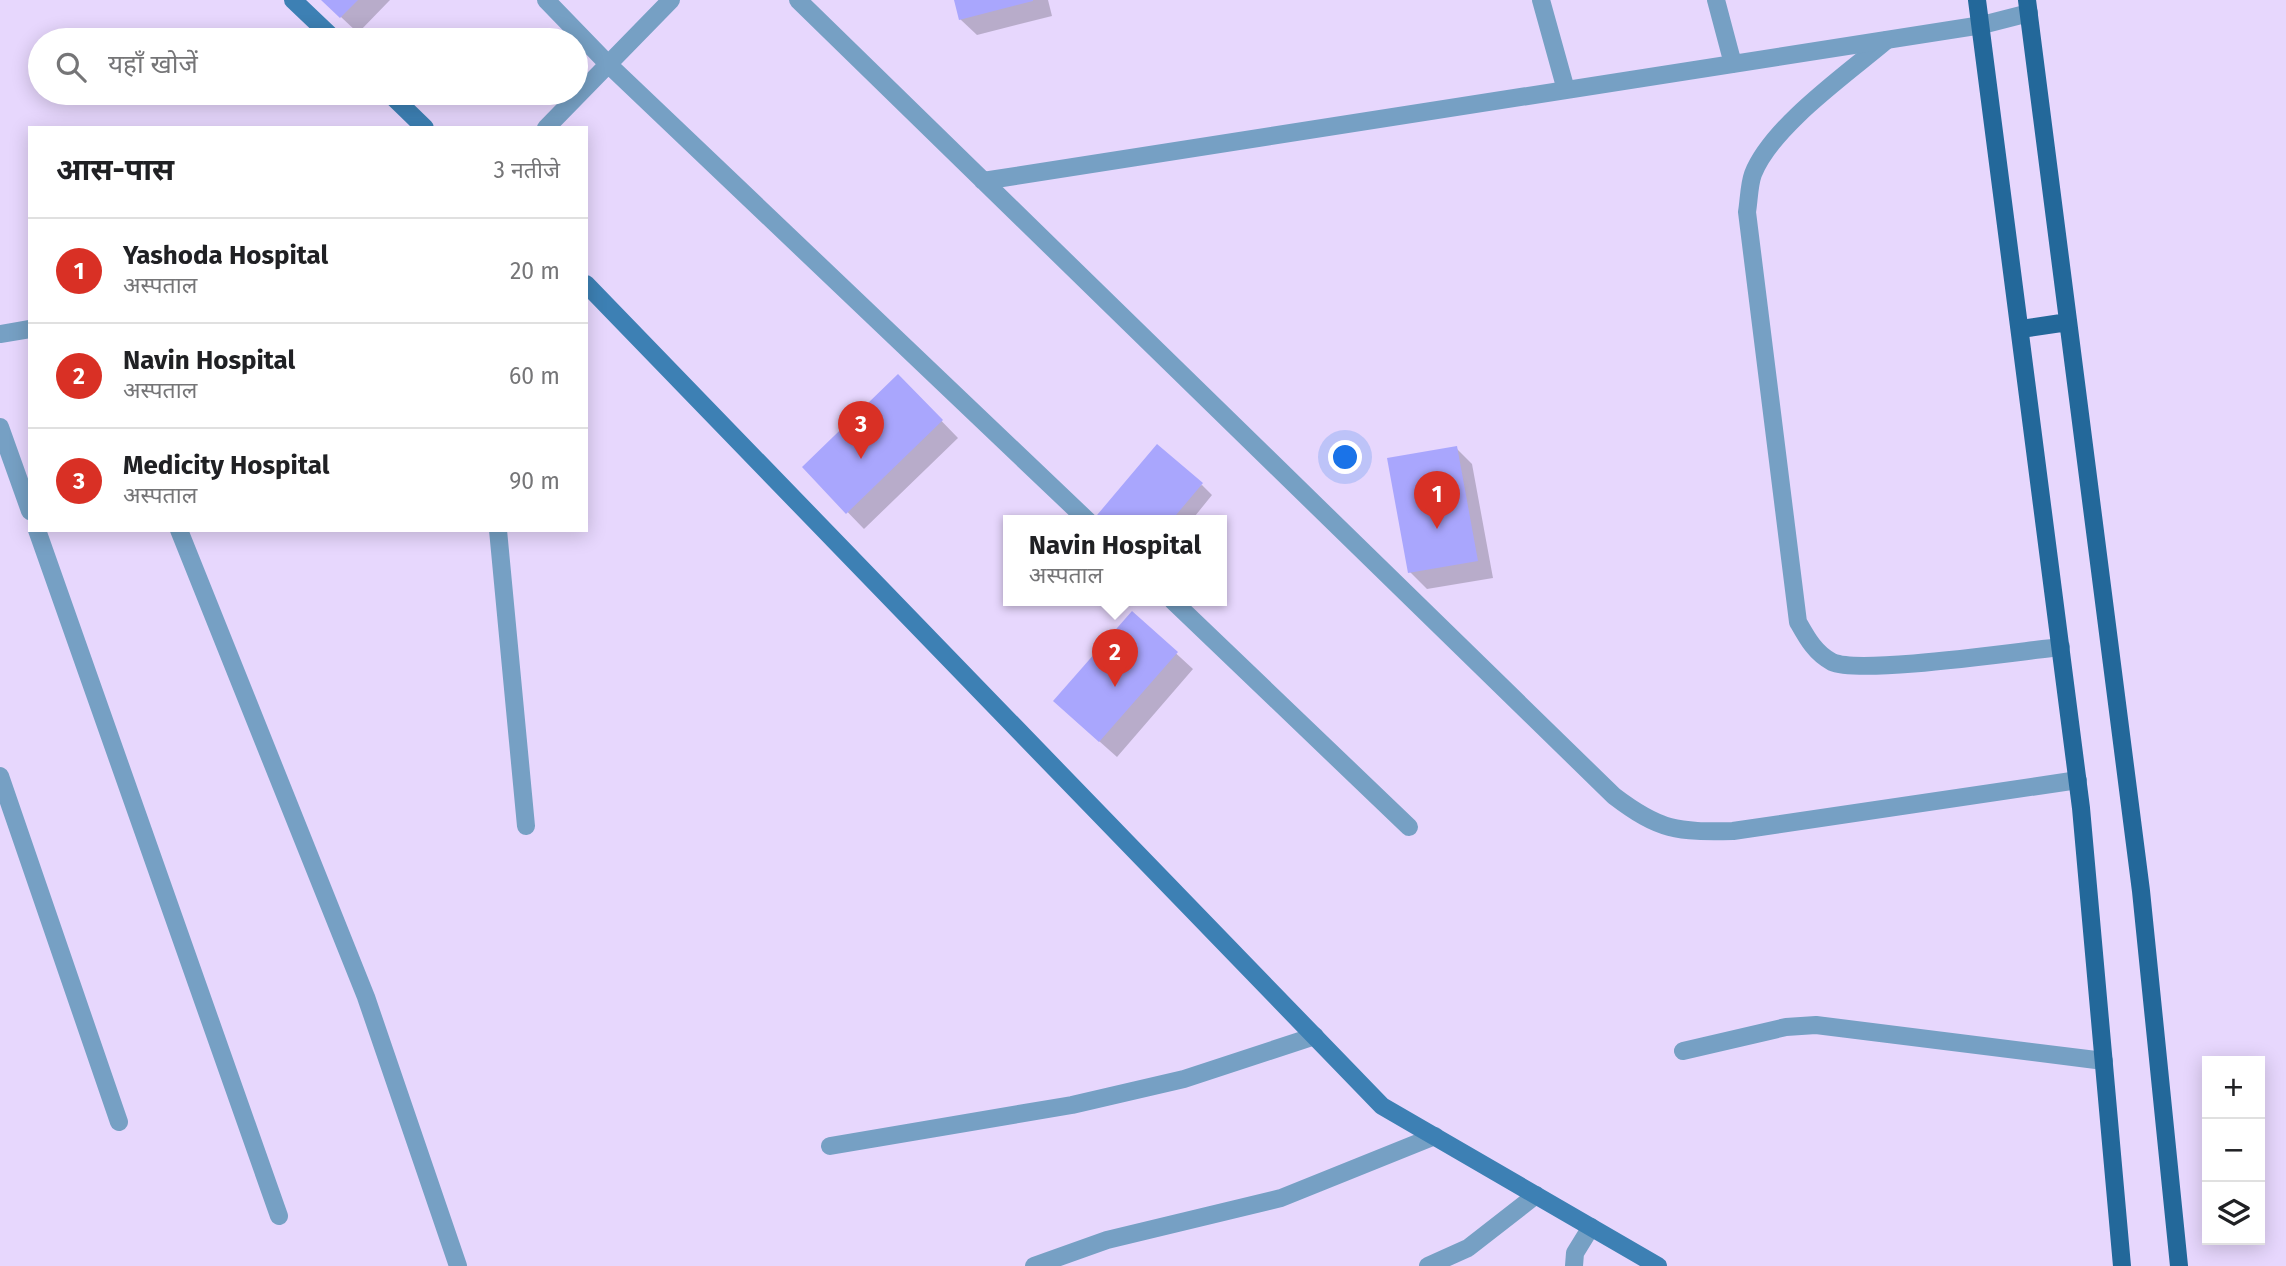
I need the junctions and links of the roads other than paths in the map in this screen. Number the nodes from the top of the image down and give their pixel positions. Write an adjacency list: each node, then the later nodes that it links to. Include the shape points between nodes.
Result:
1 (293, 0): 10 (main road)
2 (546, 0): 11 (street)
3 (671, 0): 14 (street)
4 (798, 0): 22 (street)
5 (1541, 0): 17 (street)
6 (1716, 0): 15 (street)
7 (1977, 0): 9 (main road)
8 (2028, 6): 9 (street); 24 (main road)
9 (1982, 25): 12 (street); 26 (main road)
10 (322, 28)
11 (573, 28)
12 (1887, 40): 15 (street); 35 (street, via 1791,122 1767,148 1752,176 1747,212 1798,622 1811,646 1833,662 1867,666)
13 (588, 43): 14 (street)
14 (608, 64): 16 (street); 30 (street)
15 (1733, 64): 17 (street)
16 (588, 85)
17 (1566, 89): 22 (street)
18 (401, 105): 20 (main road)
19 (568, 105): 21 (street)
20 (423, 126)
21 (548, 126)
22 (983, 181): 37 (street, via 1594,777 1644,820 1680,832 1733,831)
23 (590, 291): 40 (main road)
24 (2068, 321): 26 (main road); 55 (main road, via 2141,891)
25 (28, 329): 27 (street)
26 (2021, 329): 35 (main road)
27 (0, 334)
28 (0, 427): 29 (street)
29 (28, 505)
30 (1082, 515)
31 (38, 532): 47 (street)
32 (179, 532): 49 (street, via 366,997)
33 (498, 532): 38 (street)
34 (1177, 606): 39 (street)
35 (2061, 647): 37 (main road)
36 (0, 776): 43 (street)
37 (2078, 780): 42 (main road)
38 (526, 826)
39 (1409, 827)
40 (1315, 1036): 44 (main road, via 1382,1106); 45 (street, via 1184,1079 1072,1105)
41 (1683, 1051): 42 (street, via 1786,1027 1816,1026)
42 (2104, 1061): 54 (main road)
43 (119, 1122)
44 (1435, 1136): 46 (main road); 50 (street, via 1281,1198 1107,1240)
45 (830, 1146)
46 (1536, 1195): 48 (main road); 51 (street, via 1468,1248)
47 (279, 1216)
48 (1591, 1227): 52 (street, via 1575,1253); 53 (main road)
49 (458, 1266)
50 (1034, 1266)
51 (1428, 1266)
52 (1574, 1266)
53 (1658, 1266)
54 (2122, 1266)
55 (2179, 1266)

